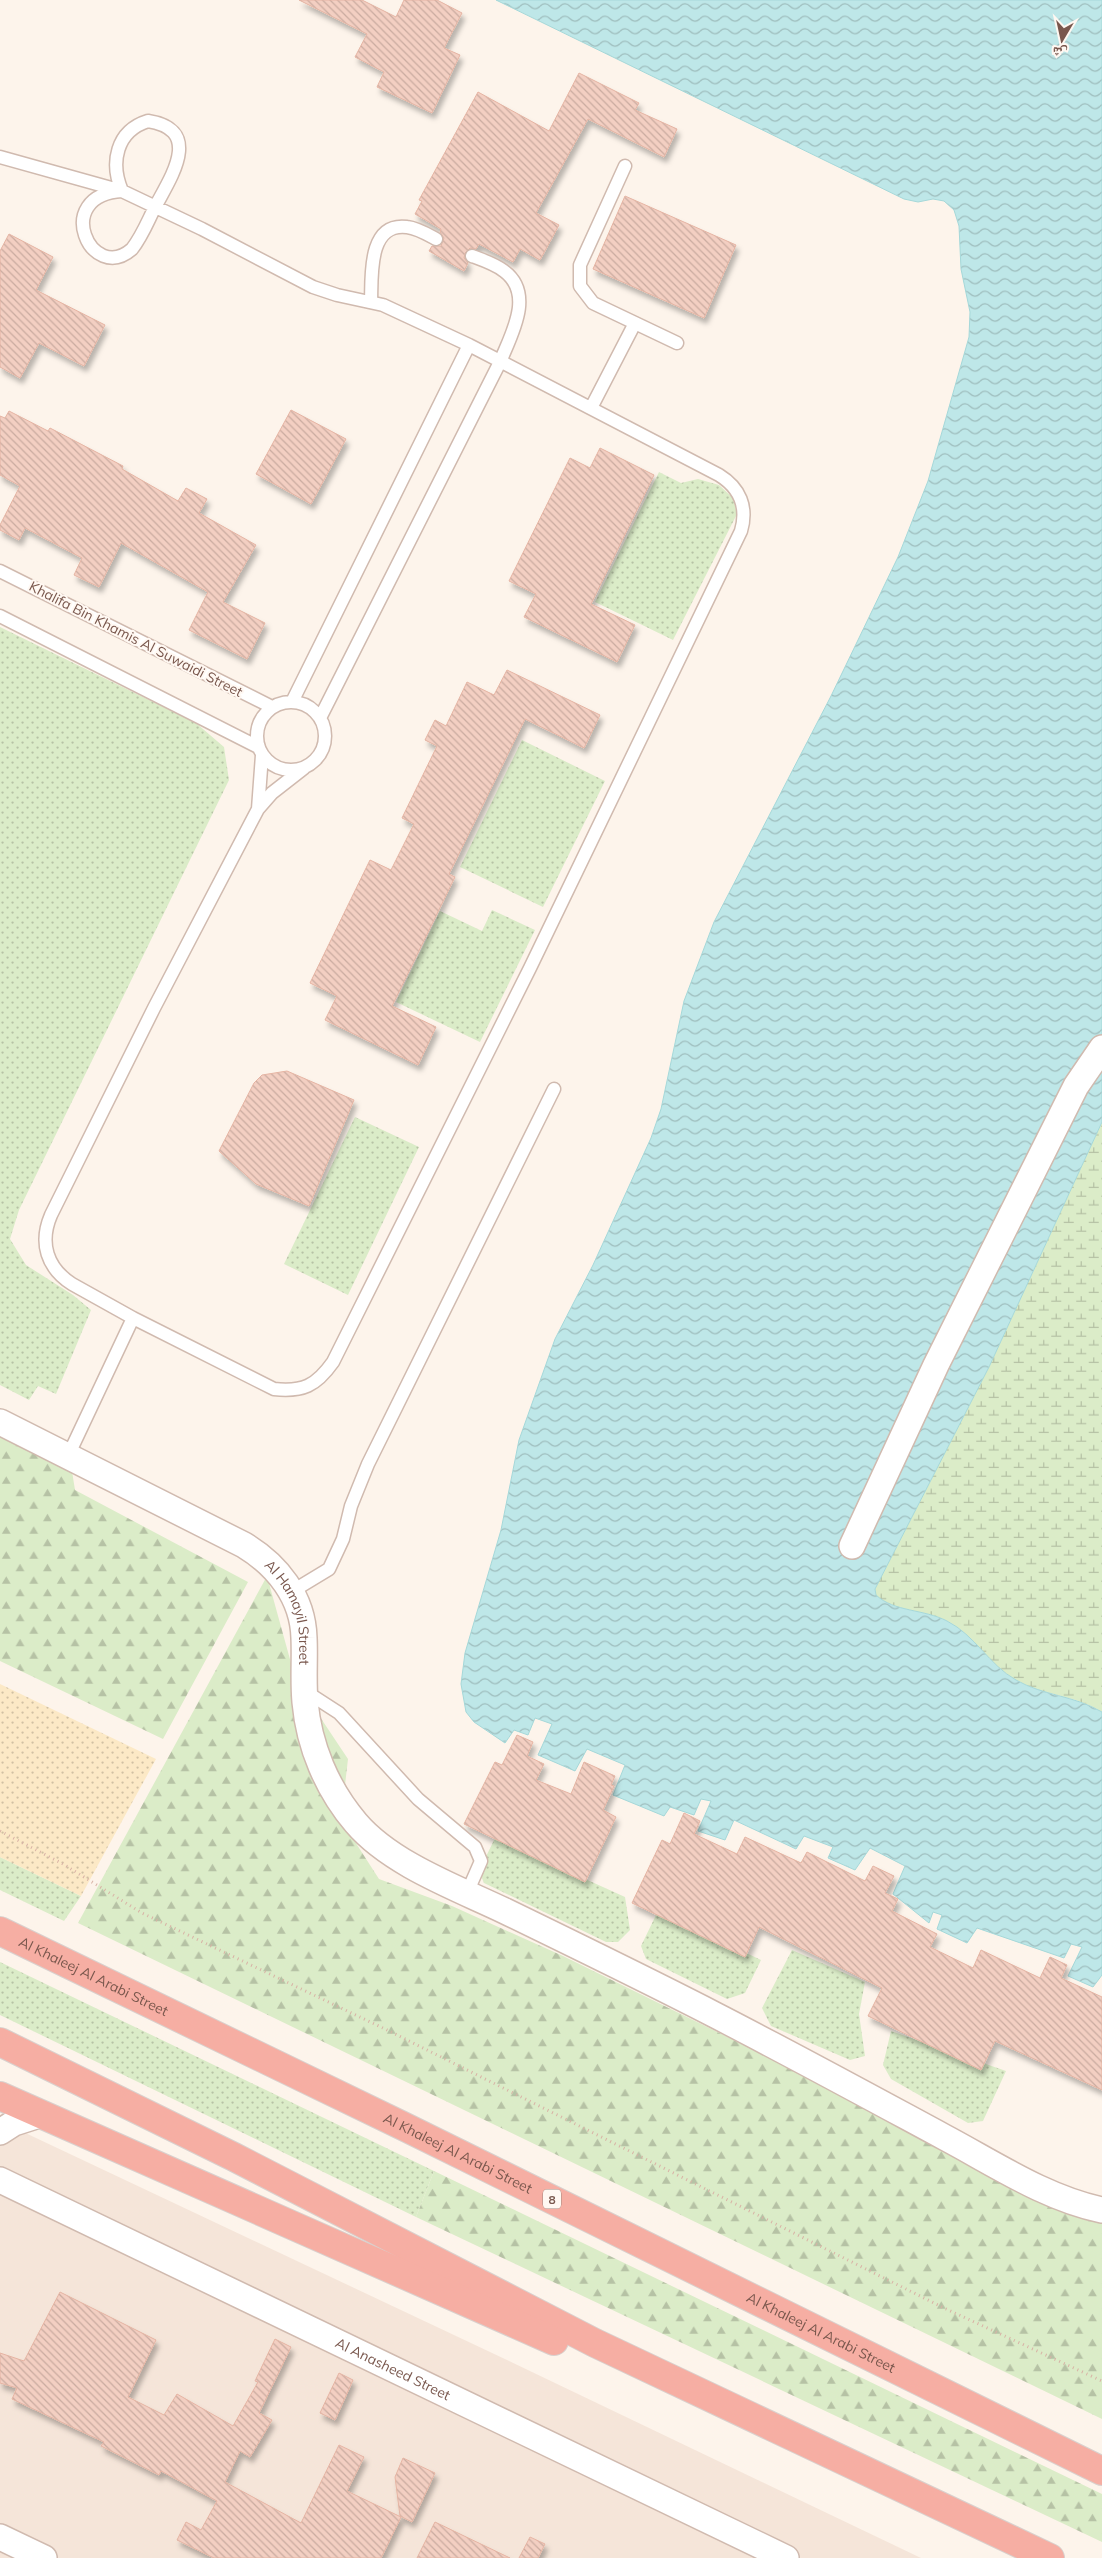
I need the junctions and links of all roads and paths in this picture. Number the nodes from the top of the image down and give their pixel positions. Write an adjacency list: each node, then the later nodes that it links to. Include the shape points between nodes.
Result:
1 (0, 156): 3 (lane)
2 (625, 166): 8 (lane, via 580,265 579,275 583,291 593,303)
3 (122, 191): 4 (lane); 4 (lane, via 98,197 84,215 85,239 101,255 124,256 138,241); 4 (lane, via 116,178 115,163 122,140 136,125 148,121 160,123 171,130 179,152 166,190)
4 (155, 207): 7 (lane, via 313,287)
5 (436, 239): 7 (lane, via 406,226 387,232 375,248)
6 (472, 256): 11 (lane, via 505,271 519,293 520,306)
7 (371, 302): 10 (lane)
8 (634, 323): 9 (lane); 12 (lane)
9 (677, 343)
10 (469, 345): 11 (lane); 15 (lane)
11 (500, 362): 12 (lane); 17 (lane)
12 (591, 408): 23 (lane, via 728,481 741,498 744,520 530,968 333,1362 323,1376 309,1386 292,1390 274,1389)
13 (0, 571): 16 (lane, Khalifa Bin Khamis Al Suwaidi Street)
14 (0, 616): 18 (lane)
15 (292, 702): 16 (lane); 17 (lane, via 308,707)
16 (272, 707): 18 (lane, via 261,718 256,732)
17 (320, 718): 19 (lane, via 325,734 322,750 312,764)
18 (260, 751): 19 (lane, via 267,761 281,769); 20 (lane)
19 (304, 768): 20 (lane)
20 (258, 809): 23 (lane, via 154,1008 46,1226 45,1249 54,1269 72,1284)
21 (1102, 1048): 26 (street, via 1076,1086 940,1356)
22 (554, 1089): 27 (lane, via 368,1464 351,1506 336,1558 326,1572)
23 (133, 1318): 25 (lane)
24 (0, 1422): 25 (street, Al Hamayil Street)
25 (68, 1456): 27 (street, Al Hamayil Street, via 244,1545 274,1568)
26 (852, 1546)
27 (292, 1592): 28 (street, Al Hamayil Street, via 304,1636)
28 (305, 1691): 30 (street, Al Hamayil Street, via 316,1754 326,1779 357,1824 376,1843 403,1860); 30 (lane, via 339,1713 413,1793 475,1847 481,1861)
29 (0, 1832): 39 (path, via 63,1864 142,1913 385,2029 944,2308)
30 (467, 1893): 37 (street, Al Hamayil Street, via 712,2014 1025,2183)
31 (0, 1931): 40 (highway, Al Khaleej Al Arabi Street / 8)
32 (0, 2042): 38 (highway, via 234,2157)
33 (0, 2096): 34 (highway)
34 (39, 2114): 35 (street); 38 (highway, via 541,2335 566,2343)
35 (0, 2132)
36 (0, 2180): 43 (street, Al Anasheed Street)
37 (1102, 2210)
38 (595, 2343): 44 (highway)
39 (1102, 2380)
40 (1102, 2471)
41 (0, 2537): 42 (street)
42 (44, 2558)
43 (786, 2558)
44 (1050, 2558)

